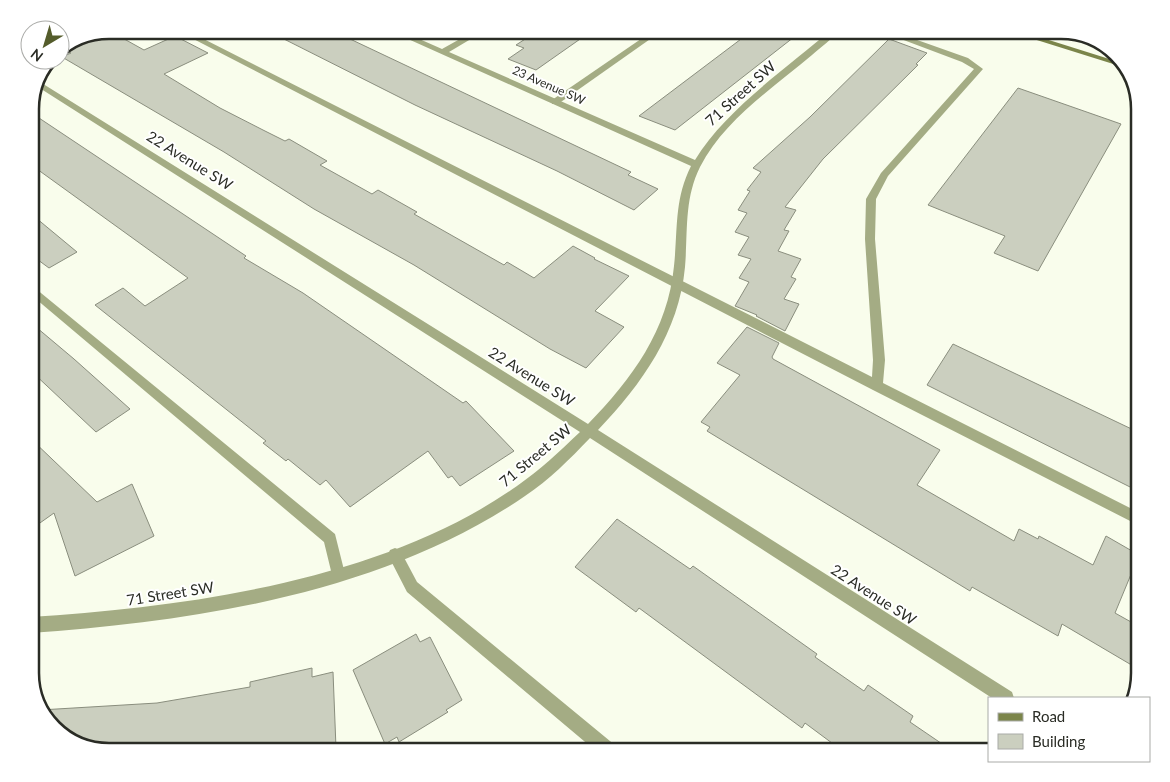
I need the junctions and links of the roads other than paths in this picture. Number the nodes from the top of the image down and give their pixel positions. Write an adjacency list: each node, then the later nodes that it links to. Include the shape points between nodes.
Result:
1 (198, 39): 13 (street)
2 (413, 39): 8 (street, 23 Avenue SW)
3 (466, 39): 8 (street)
4 (646, 39): 11 (street)
5 (825, 39): 12 (street, 71 Street SW, via 728,122)
6 (906, 39): 15 (street, via 965,60 979,69 884,174 871,199)
7 (1038, 39): 9 (main road)
8 (443, 52): 11 (street, 23 Avenue SW)
9 (1114, 63)
10 (43, 86): 16 (street, 22 Avenue SW)
11 (555, 102): 12 (street, 23 Avenue SW)
12 (696, 164): 13 (street, 71 Street SW, via 682,208)
13 (678, 286): 15 (street); 16 (street, 71 Street SW, via 650,357)
14 (39, 296): 19 (street, via 330,539)
15 (877, 386): 17 (street)
16 (589, 431): 18 (street, 71 Street SW, via 519,493 434,540); 21 (street, 22 Avenue SW)
17 (1131, 515)
18 (395, 556): 19 (street, 71 Street SW); 22 (street, via 412,588)
19 (338, 574): 20 (street, 71 Street SW, via 207,604 120,618)
20 (39, 623)
21 (1004, 697)
22 (599, 743)

